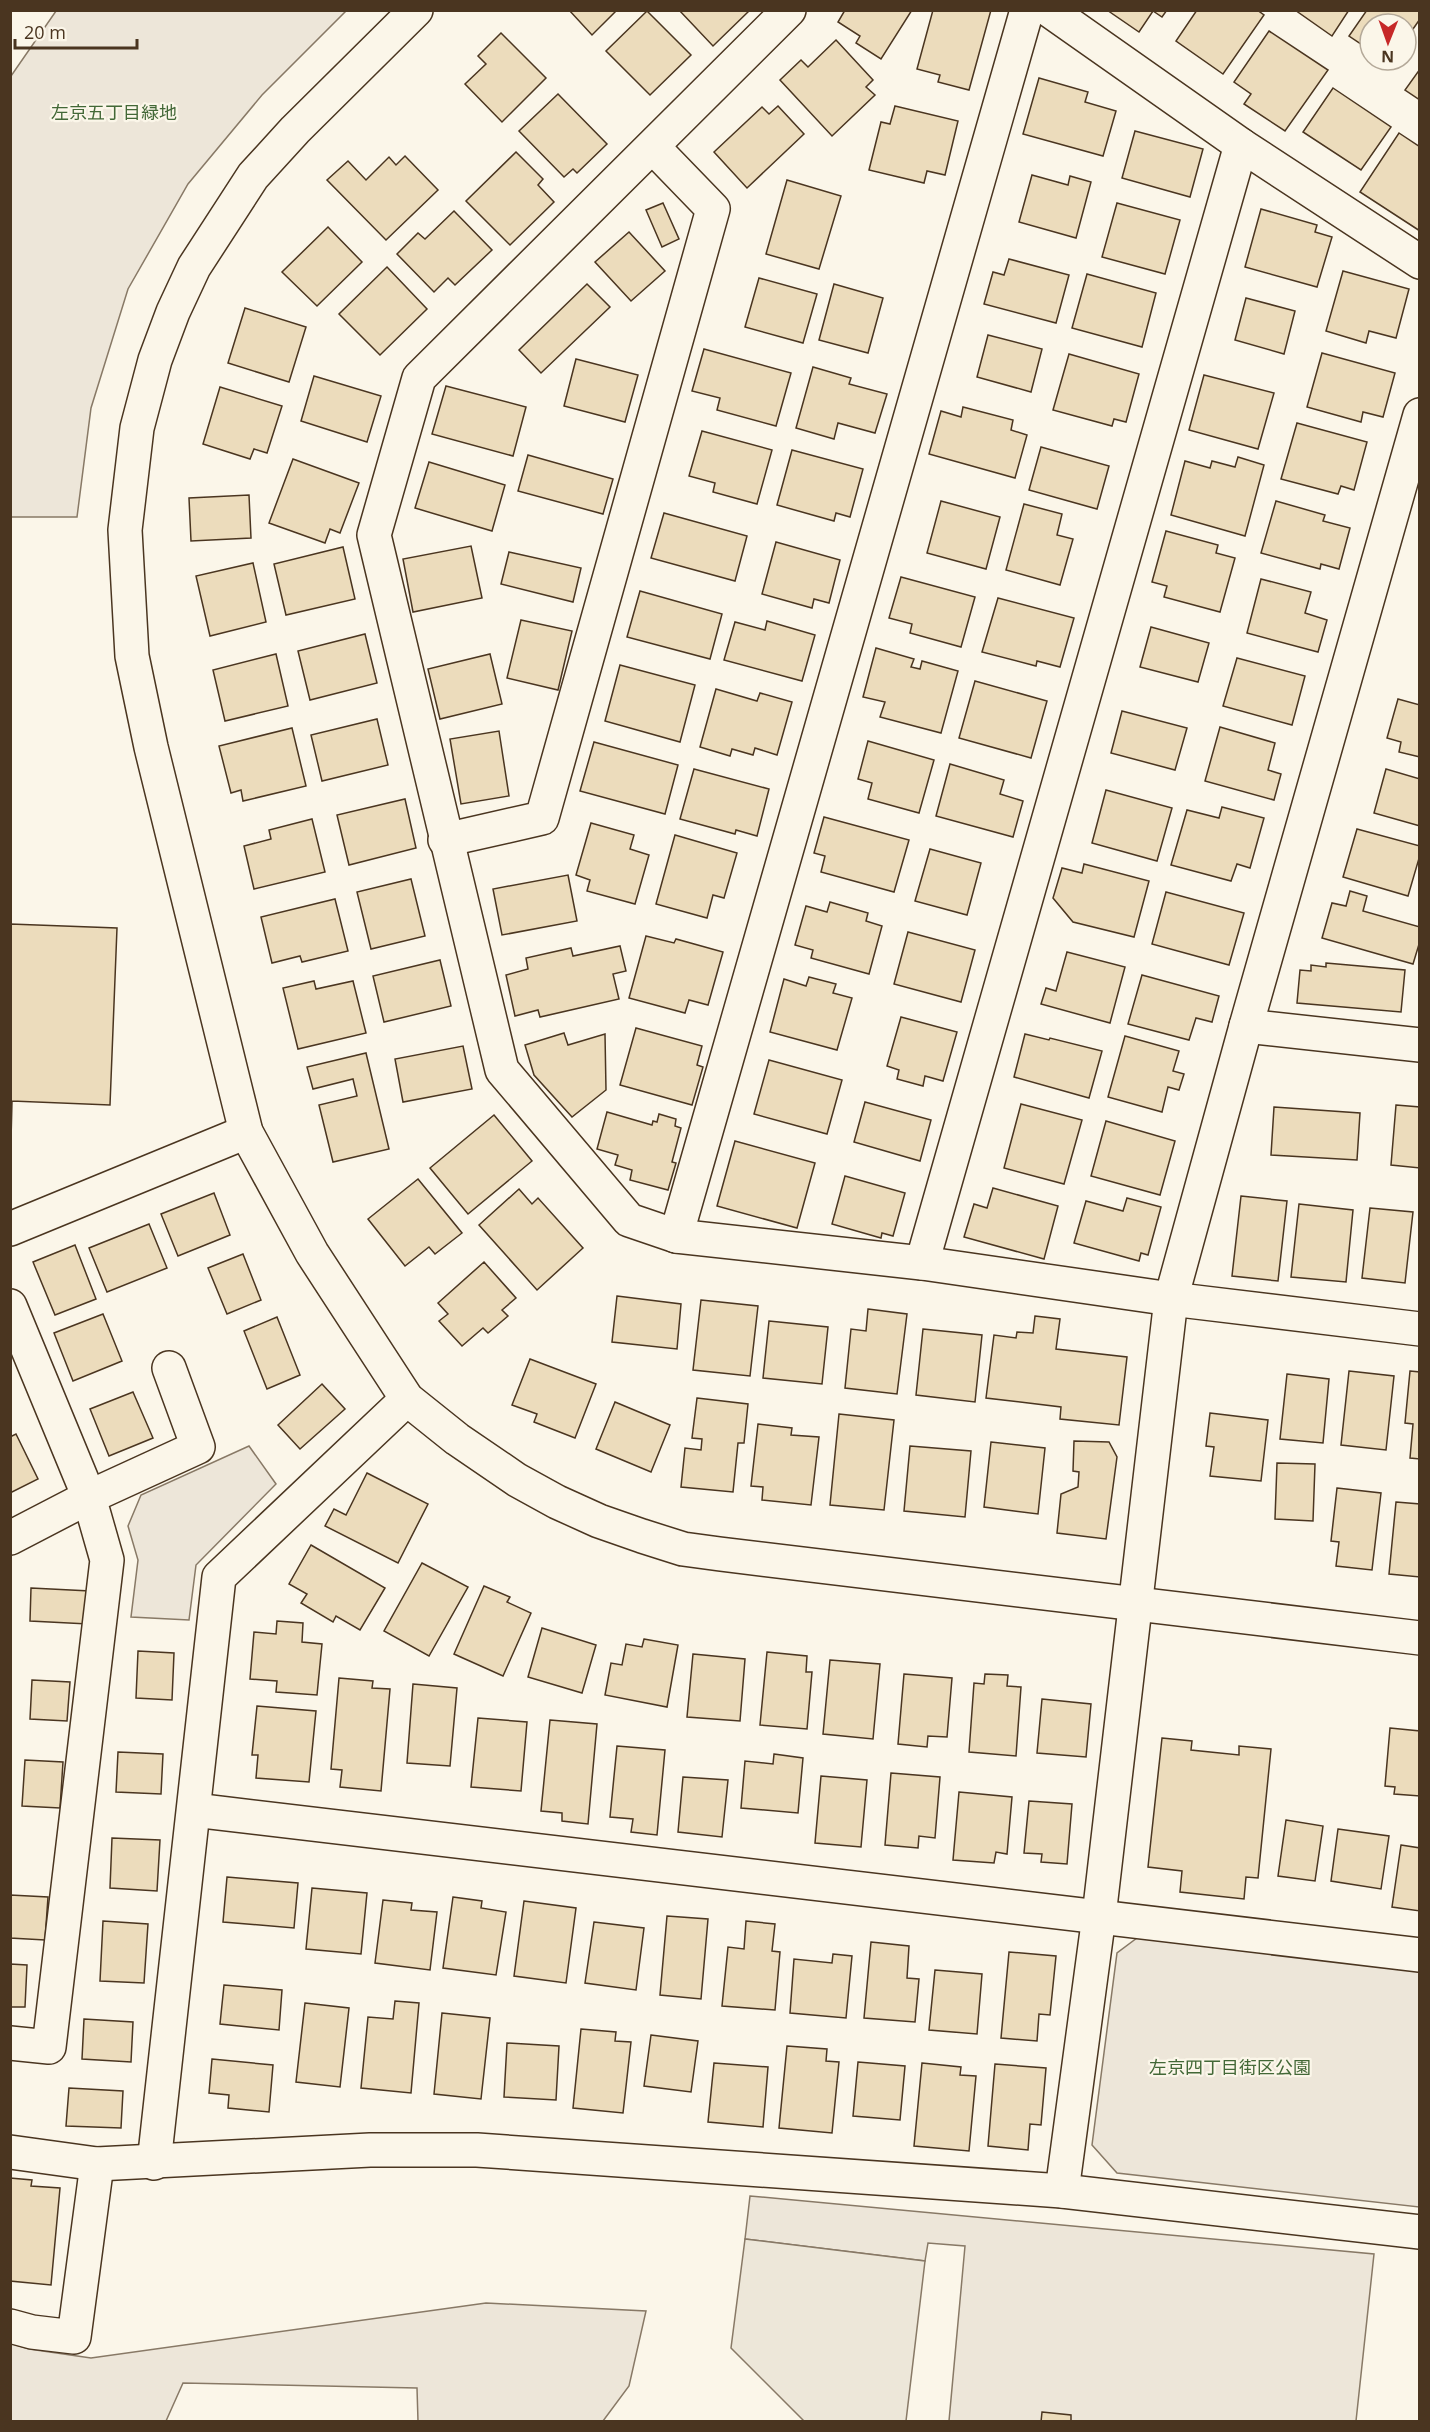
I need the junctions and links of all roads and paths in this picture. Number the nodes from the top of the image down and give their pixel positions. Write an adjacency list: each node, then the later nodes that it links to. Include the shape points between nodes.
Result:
1 (416, 10): 12 (street, via 295,129 225,215 173,312 155,360 138,428 125,530 132,656)
2 (789, 10): 6 (street)
3 (1027, 10): 14 (street)
4 (1049, 10): 5 (street)
5 (1241, 145): 7 (street); 15 (street)
6 (653, 147): 9 (street, via 418,378 374,535); 9 (street, via 713,209 542,818)
7 (1419, 262)
8 (1419, 415): 10 (street)
9 (445, 840): 14 (street, via 502,1070 629,1220)
10 (1246, 1026): 11 (street); 16 (street)
11 (1419, 1045)
12 (246, 1132): 13 (street); 20 (street, via 312,1253)
13 (10, 1229)
14 (676, 1236): 15 (street)
15 (922, 1263): 16 (street)
16 (1171, 1299): 18 (street); 23 (street)
17 (10, 1306): 21 (street)
18 (1419, 1329)
19 (169, 1368): 21 (street, via 198,1447)
20 (407, 1399): 23 (street, via 465,1445 557,1502 599,1521 683,1549); 25 (street, via 219,1577)
21 (90, 1497): 22 (street); 28 (street, via 107,1560 49,2047)
22 (10, 1538)
23 (1134, 1605): 24 (street); 26 (street)
24 (1419, 1638)
25 (194, 1810): 26 (street); 30 (street)
26 (1099, 1916): 27 (street); 32 (street)
27 (1419, 1955)
28 (10, 2043)
29 (10, 2152): 31 (street)
30 (154, 2163): 31 (street); 32 (street, via 370,2150 477,2150)
31 (97, 2164): 34 (street, via 74,2337)
32 (1062, 2190): 33 (street)
33 (1419, 2232)
34 (10, 2326)

